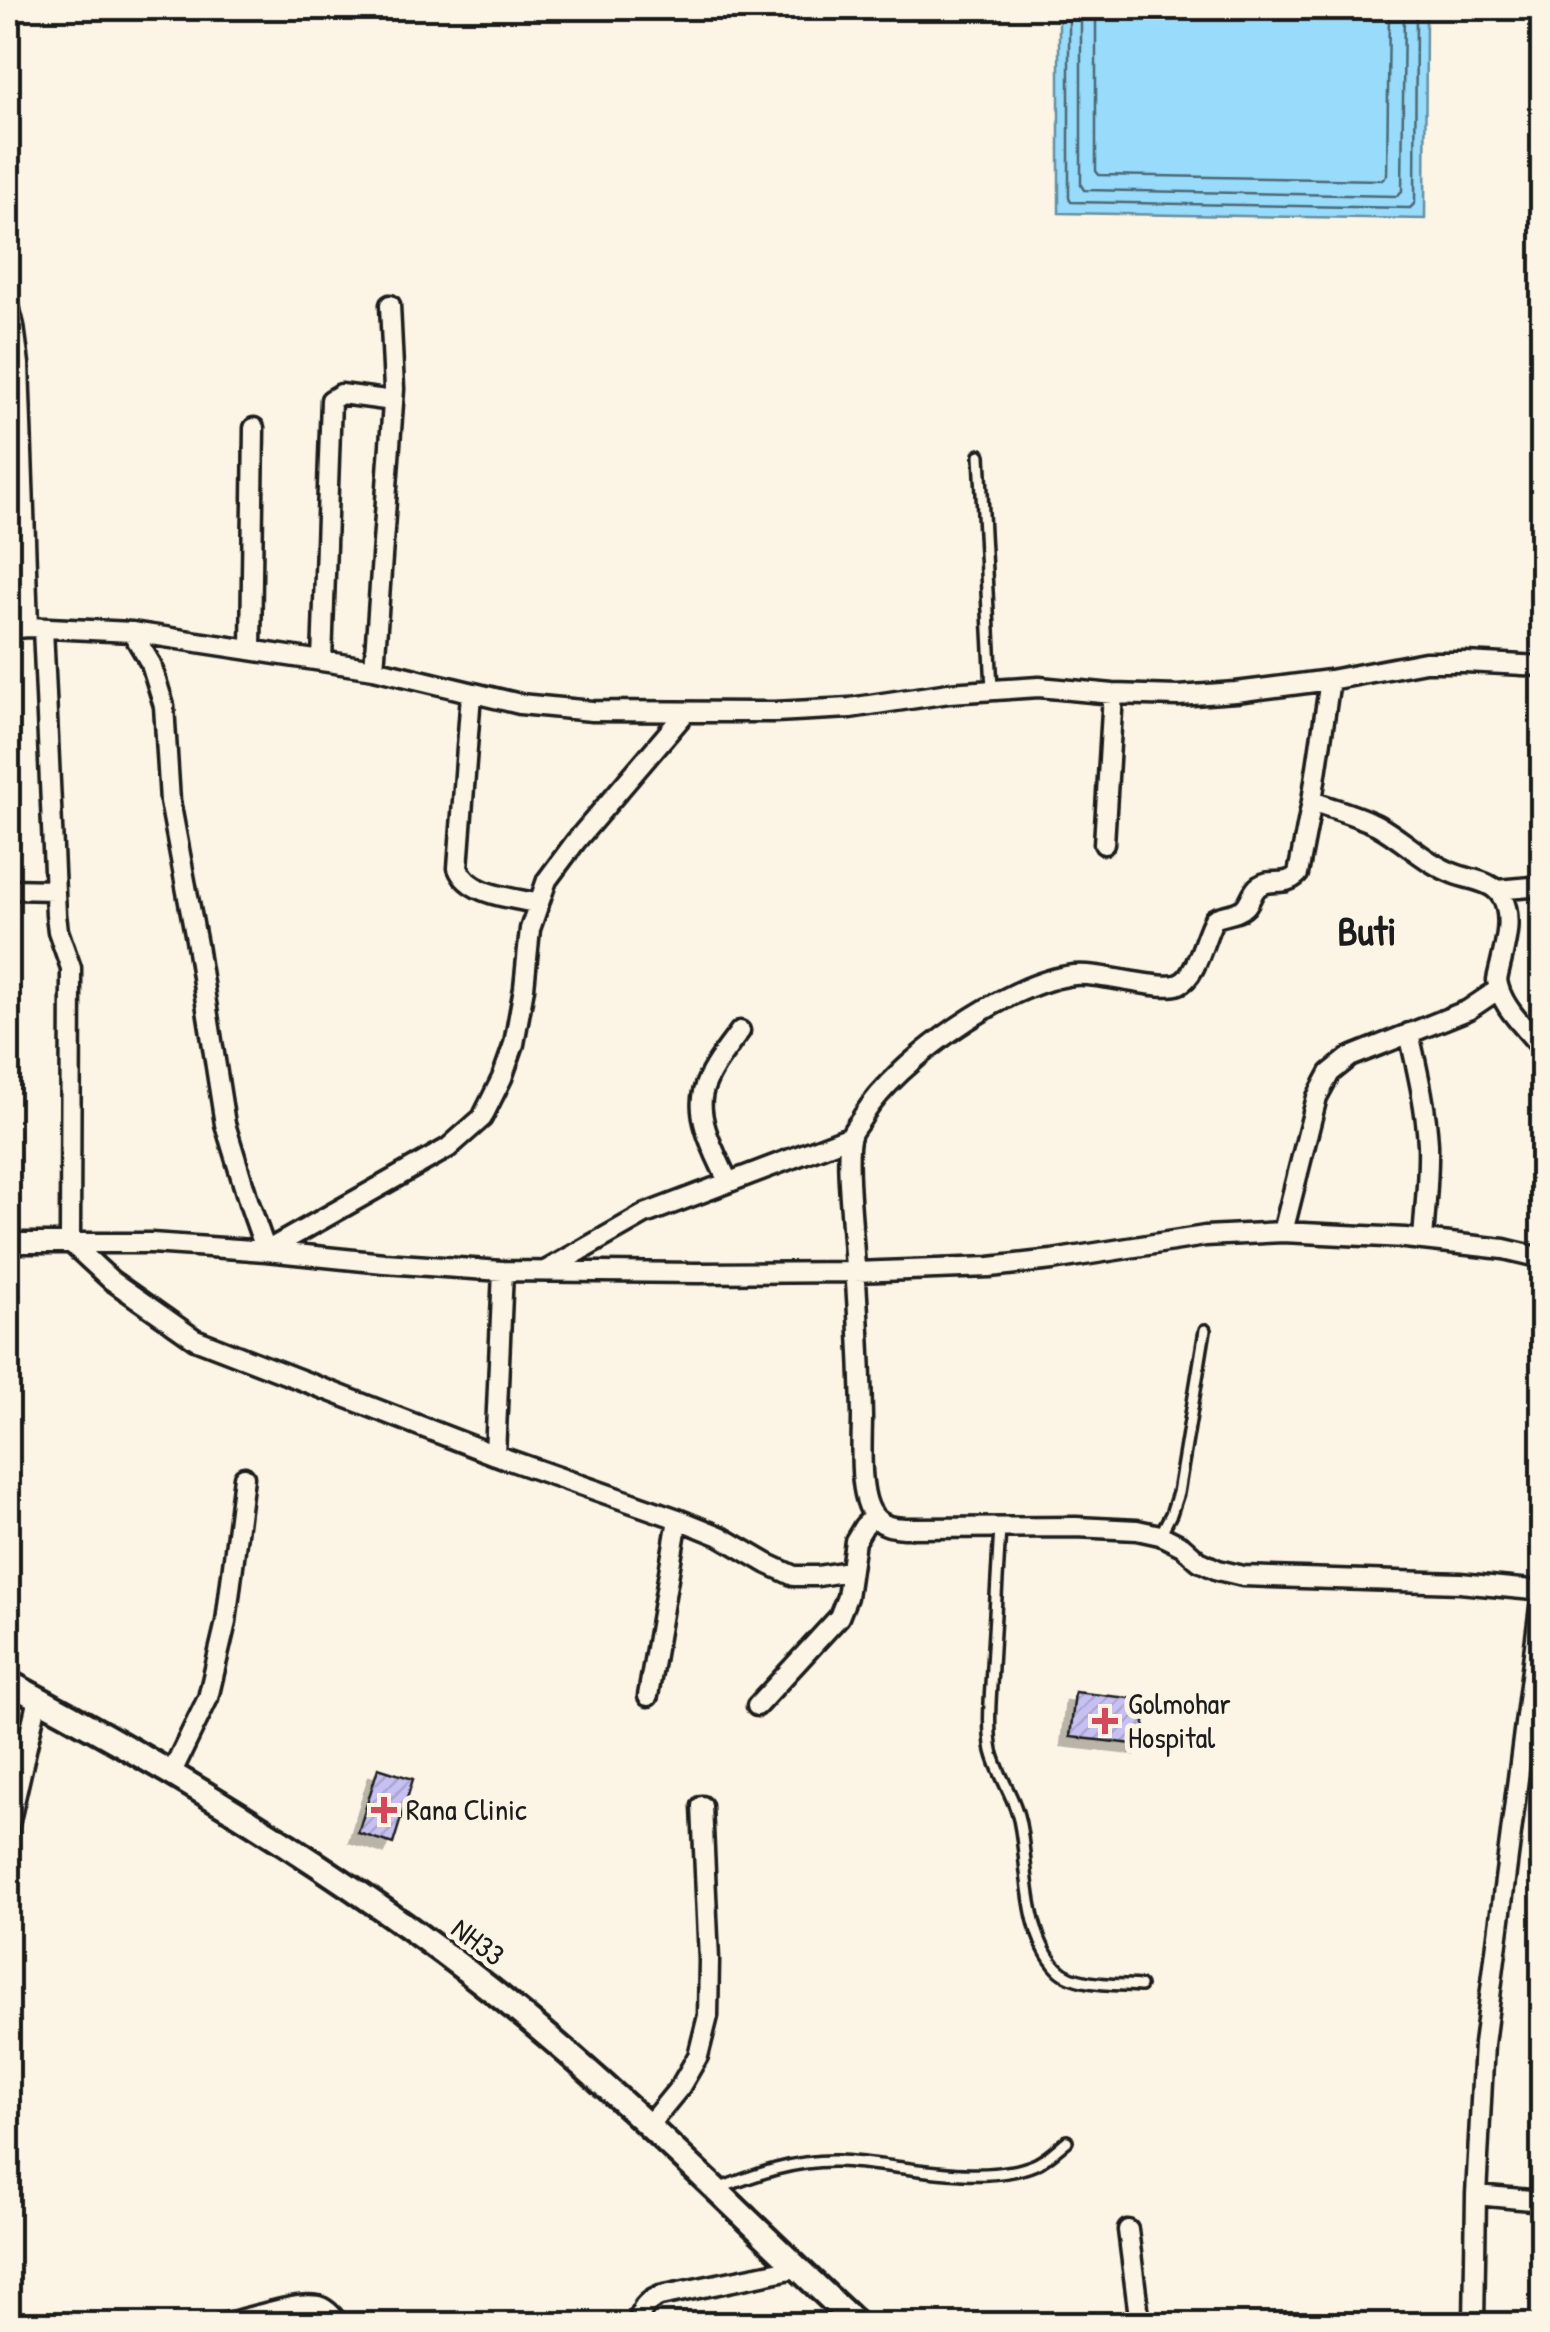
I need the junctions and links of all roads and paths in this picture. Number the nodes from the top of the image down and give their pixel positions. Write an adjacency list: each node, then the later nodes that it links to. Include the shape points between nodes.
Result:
1 (8, 302): 7 (street, via 19,364)
2 (390, 304): 3 (street)
3 (393, 401): 10 (street, via 340,394 331,400); 12 (street)
4 (254, 428): 9 (street)
5 (980, 456): 14 (lane)
6 (8, 628): 7 (street)
7 (36, 628): 8 (street); 22 (street)
8 (132, 632): 9 (street); 35 (street, via 164,706 170,801 226,1124)
9 (251, 650): 10 (street)
10 (322, 661): 12 (street)
11 (1542, 666): 13 (street, via 1425,662)
12 (374, 670): 15 (street)
13 (1330, 680): 16 (street, via 1178,696); 18 (street)
14 (992, 688): 16 (street); 17 (street, via 850,708)
15 (471, 694): 17 (street, via 592,711); 24 (street, via 458,868 475,888)
16 (1113, 694): 19 (street)
17 (686, 712): 24 (street, via 576,842)
18 (1312, 801): 23 (street, via 1376,825 1431,863); 29 (street, via 1298,874 1286,883 1260,885 1240,911 1214,919 1189,978 1166,987 1074,975 1032,986 918,1056 872,1102)
19 (1104, 844)
20 (1542, 886): 23 (street)
21 (8, 889): 22 (street)
22 (54, 890): 33 (street, via 72,982)
23 (1497, 890): 25 (street, via 1508,922)
24 (539, 904): 35 (street, via 514,1044 482,1118 448,1148)
25 (1499, 989): 27 (street, via 1468,1010); 28 (street)
26 (740, 1031): 30 (street, via 703,1093 703,1115)
27 (1409, 1032): 31 (street, via 1350,1056 1330,1073 1317,1098); 32 (street, via 1428,1142)
28 (1542, 1049)
29 (851, 1136): 30 (street); 39 (street)
30 (728, 1182): 38 (street, via 645,1214)
31 (1283, 1232): 32 (street); 39 (street, via 1205,1236 990,1267)
32 (1422, 1240): 36 (street)
33 (70, 1242): 34 (street); 35 (street); 41 (street, via 111,1280 196,1339)
34 (8, 1243)
35 (266, 1251): 37 (street)
36 (1542, 1258)
37 (503, 1271): 38 (street); 41 (street)
38 (545, 1271): 39 (street)
39 (855, 1272): 43 (street, via 863,1472)
40 (1205, 1330): 46 (lane, via 1178,1493)
41 (495, 1455): 44 (street)
42 (244, 1477): 53 (street, via 226,1622 208,1698)
43 (873, 1517): 45 (street, via 905,1528); 47 (street, via 855,1541)
44 (678, 1518): 47 (street, via 794,1576); 50 (street)
45 (1000, 1528): 46 (street); 56 (lane, via 992,1749 1018,1814 1034,1920 1059,1970)
46 (1160, 1534): 48 (street, via 1209,1566 1243,1576)
47 (849, 1572): 52 (street, via 839,1617)
48 (1542, 1591): 60 (street, via 1484,2044)
49 (8, 1682): 51 (main road, NH33)
50 (648, 1696)
51 (38, 1698): 53 (main road, NH33); 55 (street)
52 (757, 1706)
53 (171, 1774): 57 (main road, NH33, via 406,1925 554,2041)
54 (702, 1806): 57 (street, via 708,2016 698,2056)
55 (8, 1829)
56 (1140, 1986)
57 (648, 2126): 59 (main road, NH33)
58 (1067, 2142): 59 (lane, via 1015,2172 797,2163)
59 (715, 2190): 63 (main road, NH33)
60 (1476, 2195): 61 (street); 70 (street)
61 (1542, 2201)
62 (1128, 2230): 69 (street)
63 (796, 2268): 67 (street, via 660,2296 647,2302); 68 (main road, NH33)
64 (322, 2315): 65 (street, via 304,2305); 66 (street, via 332,2314)
65 (222, 2324)
66 (339, 2324)
67 (638, 2324)
68 (857, 2324)
69 (1140, 2324)
70 (1474, 2324)

